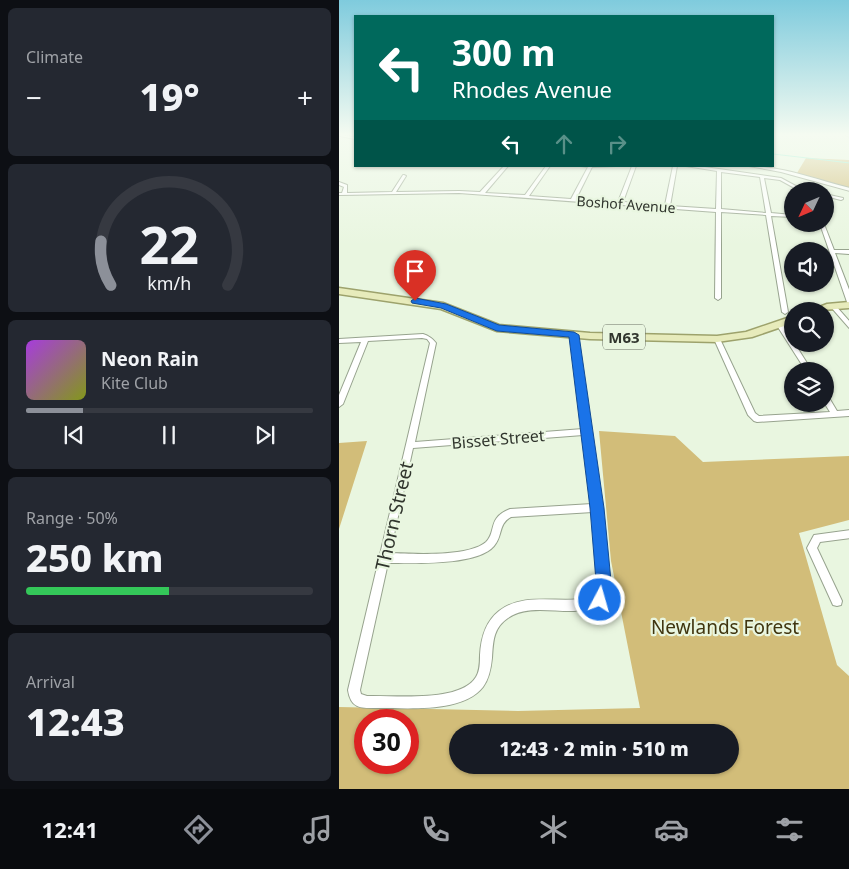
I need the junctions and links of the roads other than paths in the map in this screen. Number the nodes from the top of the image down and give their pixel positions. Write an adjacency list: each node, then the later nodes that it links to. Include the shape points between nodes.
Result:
1 (501, 172): 16 (street)
2 (544, 172): 17 (street)
3 (588, 172): 20 (street)
4 (632, 172): 21 (street)
5 (674, 172): 22 (street)
6 (719, 172): 23 (street)
7 (732, 172): 10 (street)
8 (784, 172): 13 (street)
9 (404, 176): 14 (street)
10 (762, 176): 11 (street); 24 (street)
11 (788, 182)
12 (339, 183): 15 (street, via 346,186)
13 (849, 190)
14 (393, 192): 15 (street, Boshof Avenue); 16 (street, Boshof Avenue)
15 (341, 194)
16 (481, 194): 17 (street, Boshof Avenue)
17 (526, 197): 20 (street, Boshof Avenue)
18 (834, 197): 19 (street)
19 (841, 199)
20 (573, 200): 21 (street, Boshof Avenue)
21 (620, 204): 22 (street, Boshof Avenue)
22 (667, 207): 23 (street, Boshof Avenue)
23 (718, 211): 24 (street, Boshof Avenue); 30 (street)
24 (768, 215): 25 (street, Boshof Avenue); 31 (street)
25 (784, 216)
26 (834, 251): 27 (street)
27 (849, 252)
28 (834, 260): 32 (street)
29 (339, 290): 38 (main road, M63, via 443,306 497,328)
30 (718, 298)
31 (786, 302)
32 (849, 304): 33 (main road)
33 (834, 306)
34 (834, 307): 37 (street)
35 (784, 320): 36 (main road, M63)
36 (779, 324): 40 (main road, M63, via 745,336); 42 (street)
37 (849, 327)
38 (574, 335): 40 (main road, M63); 46 (street)
39 (365, 340): 41 (street); 43 (street); 47 (street, Thorn Street, via 426,337 431,340 432,349)
40 (717, 340): 45 (street, via 752,415 759,419)
41 (339, 341)
42 (803, 362)
43 (339, 404)
44 (849, 413): 45 (street)
45 (835, 414)
46 (586, 432): 47 (street, Bisset Street); 48 (street)
47 (410, 445): 50 (street, Thorn Street)
48 (597, 508): 50 (street, via 510,513 499,520 491,543 481,549 431,558); 50 (street, Thorn Street, via 603,581 600,600 578,606 537,604 502,616 493,626 487,641 483,680 470,692 452,699 367,702 355,697)
49 (849, 534): 51 (street, via 817,538 812,544)
50 (384, 558)
51 (837, 601)

